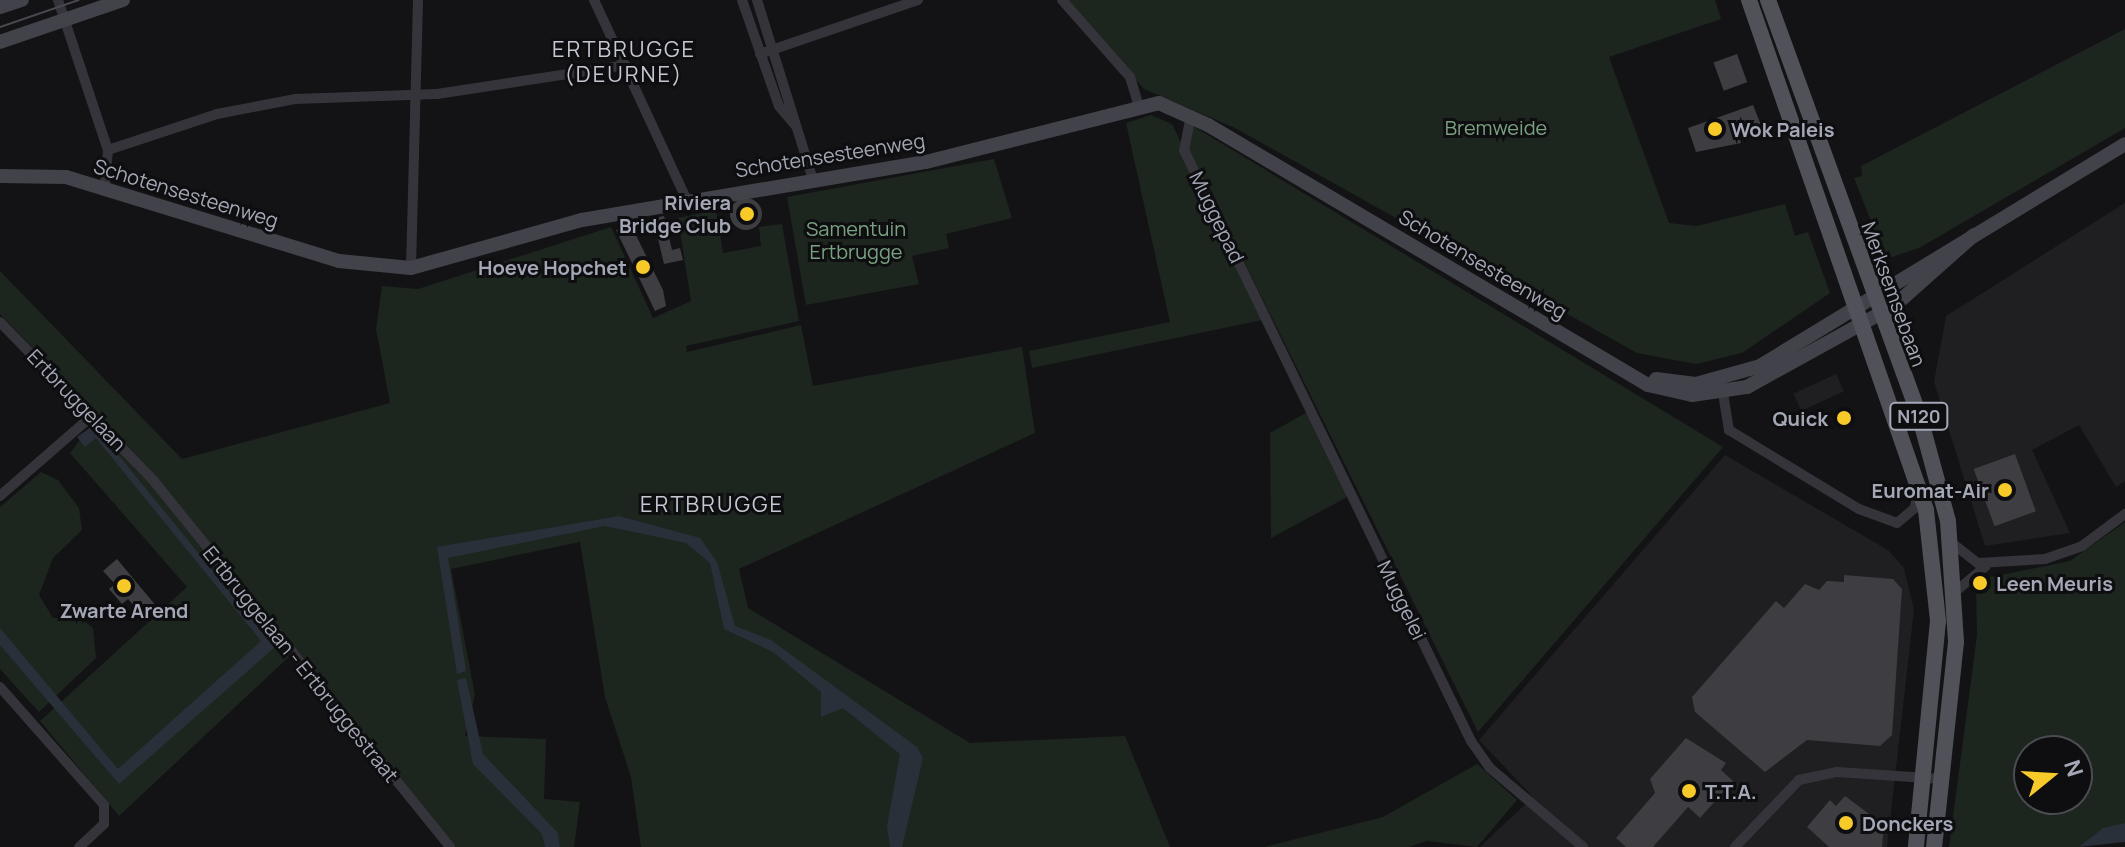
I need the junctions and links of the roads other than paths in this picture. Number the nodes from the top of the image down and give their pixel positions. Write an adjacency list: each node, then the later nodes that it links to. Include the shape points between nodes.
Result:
1 (22, 0): 12 (street)
2 (123, 0): 13 (street)
3 (418, 0): 18 (street)
4 (594, 0): 17 (street)
5 (742, 0): 16 (street)
6 (757, 0): 15 (street)
7 (918, 0): 15 (street)
8 (1062, 0): 19 (street, via 1130,77)
9 (1749, 0): 31 (main road, Merksemsebaan / N120)
10 (1768, 0): 30 (main road, Merksemsebaan / N120)
11 (56, 1): 13 (street)
12 (0, 7)
13 (64, 20): 14 (street); 23 (street)
14 (0, 42)
15 (773, 50): 16 (street); 21 (street)
16 (760, 54): 21 (street, via 779,106)
17 (626, 65): 18 (street); 27 (street)
18 (416, 92): 23 (street, via 271,104); 29 (street)
19 (1138, 104): 20 (street, Schotensesteenweg); 25 (street, Schotensesteenweg, via 926,162)
20 (1191, 115): 33 (street, Muggepad, via 1184,150); 35 (street, Schotensesteenweg, via 1632,374)
21 (798, 130): 25 (street)
22 (2125, 144): 28 (street)
23 (108, 150): 26 (street)
24 (0, 176): 26 (street, Schotensesteenweg, via 44,173)
25 (812, 177): 27 (street, Schotensesteenweg)
26 (105, 188): 29 (street, Schotensesteenweg, via 339,261)
27 (686, 198): 29 (street, Schotensesteenweg)
28 (1974, 235): 30 (street); 32 (street)
29 (411, 268)
30 (1873, 297): 31 (street); 32 (main road, Merksemsebaan / N120)
31 (1860, 313): 32 (street); 35 (street, Schotensesteenweg); 38 (main road, Merksemsebaan / N120)
32 (1880, 313): 41 (main road, Merksemsebaan / N120, via 1931,452)
33 (1267, 319): 48 (street, Muggelei, via 1474,747)
34 (0, 322): 36 (street, Ertbruggelaan)
35 (1722, 387): 38 (street, via 1729,430 1859,509 1901,522 1915,508)
36 (93, 415): 37 (street, Ertbruggelaan); 39 (street)
37 (153, 480): 47 (street, Ertbruggelaan - Ertbruggestraat)
38 (1921, 484): 45 (main road, Merksemsebaan / N120, via 1938,621)
39 (0, 496)
40 (2125, 514): 42 (street, via 2064,553)
41 (1951, 542): 42 (street); 43 (main road, Merksemsebaan / N120)
42 (1990, 565): 43 (street, via 1971,573)
43 (1955, 592): 45 (main road, Merksemsebaan / N120)
44 (3, 695): 46 (street, via 102,802 104,824)
45 (1933, 778): 49 (street, via 1837,772 1799,780); 50 (main road, Merksemsebaan / N120); 51 (main road, Merksemsebaan / N120)
46 (79, 847)
47 (450, 847)
48 (1583, 847)
49 (1735, 847)
50 (1916, 847)
51 (1934, 847)

